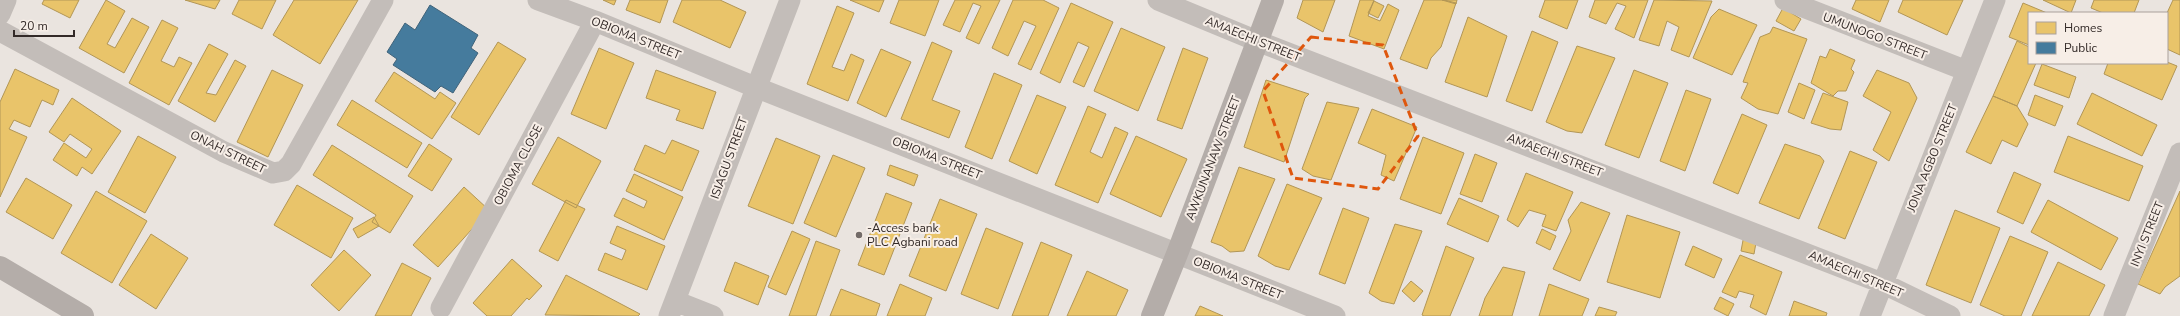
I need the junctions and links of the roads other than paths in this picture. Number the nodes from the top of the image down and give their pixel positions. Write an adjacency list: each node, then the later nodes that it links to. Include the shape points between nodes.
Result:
1 (6, 0): 9 (street)
2 (383, 0): 11 (street, ONAH STREET, via 291,164 284,171 273,173 224,152)
3 (538, 0): 10 (street, OBIOMA STREET)
4 (790, 0): 14 (street, ISIAGU STREET)
5 (1158, 0): 12 (street, AMAECHI STREET)
6 (1273, 0): 12 (street, AWKUNANAW STREET)
7 (1785, 0): 13 (street, UMUNOGO STREET)
8 (1995, 0): 13 (street, JONA AGBO STREET)
9 (0, 14)
10 (595, 21): 14 (street, OBIOMA STREET); 19 (street, OBIOMA CLOSE)
11 (0, 31)
12 (1257, 41): 16 (street, AWKUNANAW STREET); 18 (street, AMAECHI STREET)
13 (1967, 71): 18 (street, JONA AGBO STREET)
14 (755, 87): 16 (street, OBIOMA STREET); 20 (street, ISIAGU STREET)
15 (2180, 153): 27 (street, INYI STREET)
16 (1177, 254): 23 (street, AWKUNANAW STREET); 24 (street, OBIOMA STREET)
17 (0, 268): 21 (street)
18 (1882, 283): 25 (street, JONA AGBO STREET); 26 (street, AMAECHI STREET)
19 (441, 308)
20 (672, 309): 22 (street)
21 (83, 316)
22 (713, 316)
23 (1152, 316)
24 (1335, 316)
25 (1870, 316)
26 (1950, 316)
27 (2114, 316)

